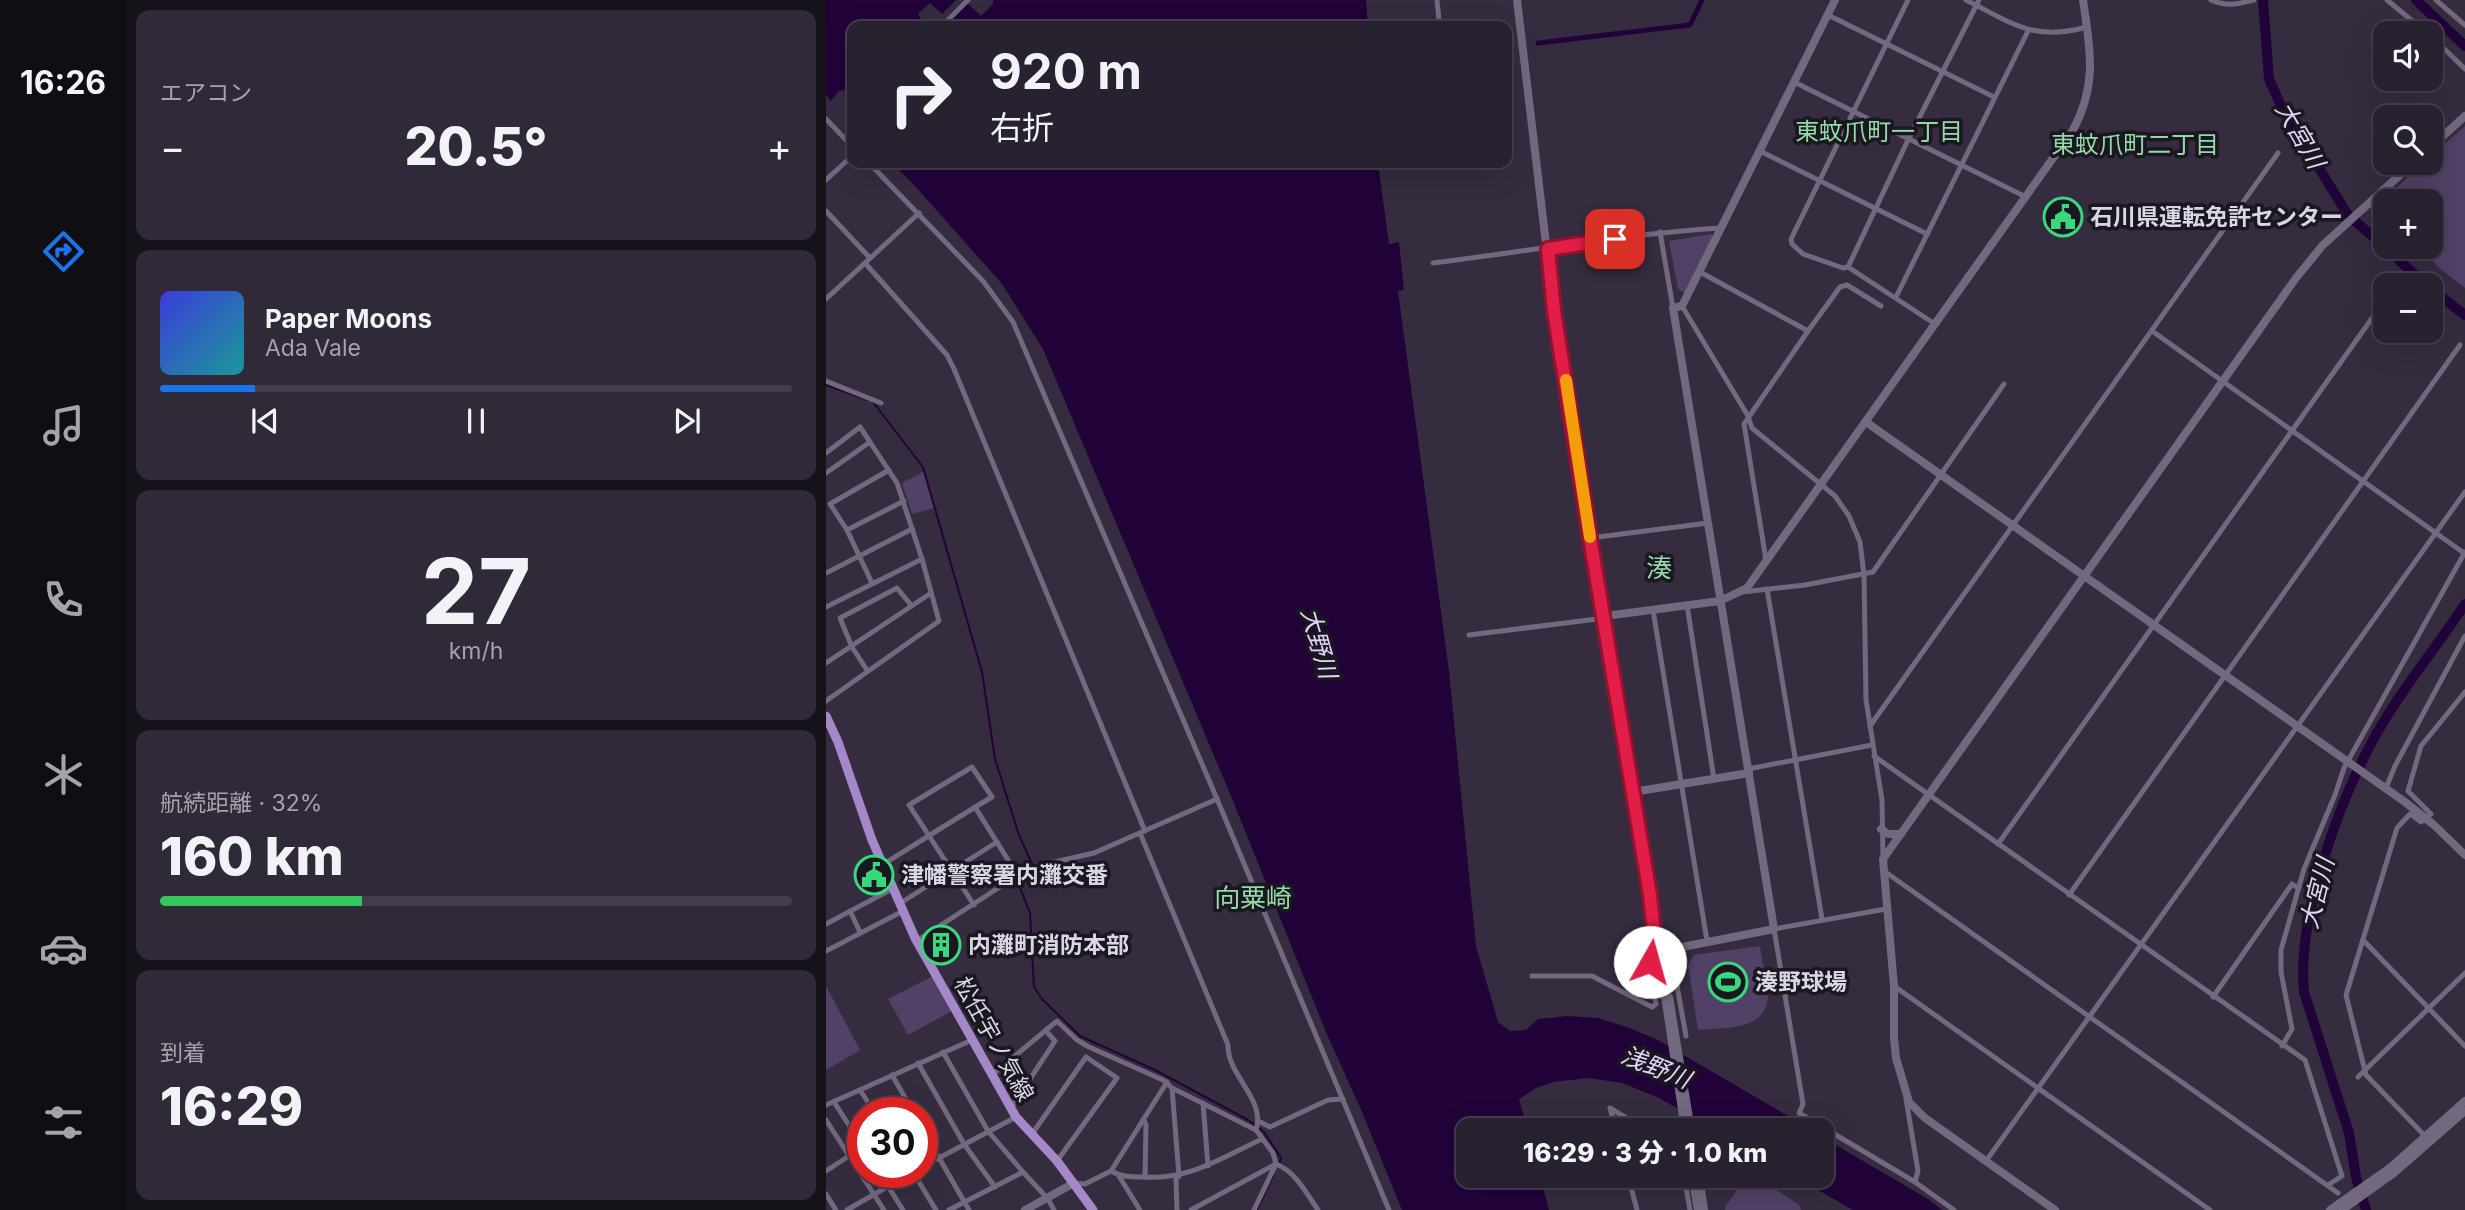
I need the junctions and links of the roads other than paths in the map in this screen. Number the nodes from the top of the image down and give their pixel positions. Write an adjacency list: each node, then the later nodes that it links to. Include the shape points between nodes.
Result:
1 (968, 0): 15 (street)
2 (1437, 0): 14 (street)
3 (1517, 0): 47 (street)
4 (1835, 0): 13 (street)
5 (1909, 0): 20 (street)
6 (1966, 0): 12 (street)
7 (2083, 0): 18 (street)
8 (2211, 0): 9 (street, via 2235,5)
9 (2254, 0)
10 (2387, 0): 16 (street)
11 (2436, 0): 17 (street)
12 (1978, 3): 19 (street); 23 (street)
13 (1828, 15): 20 (street); 24 (street)
14 (1439, 20)
15 (947, 21)
16 (2412, 21)
17 (2465, 25)
18 (2087, 27): 19 (street, via 2052,33); 40 (street, via 2091,74 2086,101 2073,130)
19 (2028, 31): 25 (street)
20 (1886, 44): 23 (street); 26 (street)
21 (2443, 48): 22 (street)
22 (2465, 69)
23 (1943, 72): 25 (street); 30 (street)
24 (1794, 82): 26 (street); 32 (street)
25 (1994, 97): 35 (street)
26 (1853, 111): 30 (street); 39 (street)
27 (2465, 116): 29 (street)
28 (826, 119): 31 (street)
29 (2443, 136)
30 (1909, 138): 35 (street); 41 (street)
31 (847, 141)
32 (1760, 150): 39 (street); 44 (street)
33 (2278, 153): 60 (street)
34 (847, 161): 38 (street)
35 (1962, 164): 40 (street); 46 (street)
36 (874, 168): 43 (street)
37 (2399, 175): 63 (street, via 2301,271)
38 (826, 180)
39 (1820, 180): 41 (street); 51 (street, via 1792,244 1803,254)
40 (2026, 197): 58 (street)
41 (1876, 208): 46 (street); 51 (street)
42 (826, 211): 48 (street)
43 (919, 214): 48 (street); 125 (street, via 983,281 1013,323)
44 (1721, 228): 45 (street); 52 (street)
45 (1660, 232): 47 (street); 56 (street)
46 (1927, 234): 53 (street)
47 (1548, 249): 50 (street); 85 (street)
48 (870, 258): 49 (street)
49 (865, 263): 54 (street); 129 (street, via 947,355 954,369)
50 (1433, 263)
51 (1848, 267): 53 (street)
52 (1700, 272): 56 (street); 59 (street)
53 (1896, 297): 58 (street)
54 (826, 299)
55 (1881, 306): 59 (street, via 1847,285 1840,287)
56 (1677, 307): 66 (street); 80 (street)
57 (2373, 317): 68 (street)
58 (1935, 324): 67 (street)
59 (1808, 331): 66 (street)
60 (2152, 331): 63 (street); 81 (street)
61 (2460, 345): 74 (street)
62 (826, 381): 65 (street)
63 (2222, 381): 68 (street); 92 (street)
64 (2004, 384): 73 (street)
65 (881, 403)
66 (1748, 416): 75 (street, via 1752,428 1769,445); 89 (street, via 1745,438)
67 (1866, 422): 73 (street); 75 (street)
68 (2292, 431): 74 (street); 103 (street)
69 (870, 442): 70 (street, via 860,428); 71 (street); 72 (street)
70 (826, 453)
71 (889, 470): 78 (street); 79 (street)
72 (826, 474)
73 (1942, 475): 81 (street); 91 (street, via 1873,572)
74 (2363, 481): 84 (street); 109 (street)
75 (1821, 484): 89 (street); 91 (street, via 1841,504 1855,528)
76 (2465, 492): 84 (street)
77 (826, 496): 79 (street)
78 (904, 501): 82 (street); 83 (street)
79 (830, 504): 83 (street)
80 (1708, 523): 85 (street); 97 (street)
81 (2013, 525): 92 (street); 113 (street)
82 (912, 529): 87 (street); 88 (street)
83 (847, 530): 87 (street)
84 (2435, 533): 86 (street); 114 (street)
85 (1590, 538): 102 (street)
86 (2465, 553): 118 (street)
87 (858, 557): 90 (street); 93 (street)
88 (922, 559): 93 (street); 96 (street)
89 (1766, 562): 95 (street)
90 (826, 573)
91 (1864, 575): 94 (street); 113 (street)
92 (2084, 576): 103 (street); 124 (street)
93 (872, 583): 100 (street)
94 (1768, 589): 95 (street); 117 (street)
95 (1740, 592): 97 (street)
96 (932, 593): 98 (street); 108 (street, via 939,621)
97 (1720, 601): 99 (street); 119 (street)
98 (911, 605): 106 (street); 106 (street, via 897,588 840,618)
99 (1687, 606): 101 (street); 120 (street)
100 (826, 607)
101 (1653, 610): 102 (street); 121 (street)
102 (1605, 616): 104 (street); 123 (street)
103 (2154, 625): 109 (street); 133 (street)
104 (1469, 635)
105 (2465, 636): 122 (street)
106 (852, 647): 107 (street); 108 (street)
107 (826, 663)
108 (867, 670): 111 (street)
109 (2225, 675): 114 (street); 142 (street)
110 (2465, 692): 127 (street, via 2421,746 2408,791 2431,814)
111 (826, 701)
112 (826, 716): 136 (main road, 松任宇ノ気線)
113 (1870, 726): 115 (street)
114 (2297, 726): 118 (street); 155 (street)
115 (1872, 745): 116 (street); 117 (street)
116 (1874, 756): 124 (street); 128 (street, via 1882,800)
117 (1795, 759): 119 (street); 147 (street)
118 (2349, 763): 122 (street); 140 (street)
119 (1749, 771): 120 (street); 149 (street)
120 (1714, 779): 121 (street)
121 (1681, 784): 123 (street); 154 (street)
122 (2385, 788): 127 (street)
123 (1633, 792): 151 (street)
124 (1929, 795): 130 (street); 133 (street)
125 (1217, 799): 129 (street); 186 (street)
126 (975, 807): 131 (street); 131 (street, via 992,797 972,766 909,804); 132 (street)
127 (2427, 819): 134 (street); 153 (street, via 2421,822 2410,814 2397,828)
128 (1881, 829): 130 (street); 135 (street)
129 (1142, 832): 139 (street, via 1094,853 1040,865); 199 (street, via 1228,1045 1228,1057 1259,1111)
130 (1901, 834): 135 (street)
131 (928, 836): 136 (street); 137 (street)
132 (998, 842): 137 (street); 139 (street)
133 (1998, 844): 142 (street)
134 (2465, 855)
135 (1883, 859): 138 (street)
136 (882, 865): 141 (main road, 松任宇ノ気線)
137 (952, 871): 143 (street); 144 (street)
138 (1884, 871): 145 (street); 163 (street)
139 (1018, 876): 143 (street)
140 (2298, 888): 161 (street, via 2292,884); 167 (street, via 2281,950 2292,1029)
141 (892, 889): 144 (main road, 松任宇ノ気線); 146 (street)
142 (2069, 895): 155 (street)
143 (974, 905): 152 (street)
144 (901, 908): 150 (street); 152 (main road, 松任宇ノ気線)
145 (1886, 909): 147 (street); 160 (street)
146 (850, 911): 148 (street); 150 (street)
147 (1822, 919): 149 (street)
148 (826, 923)
149 (1774, 929): 154 (street); 222 (street, via 1803,1104 1799,1113)
150 (860, 932): 156 (street)
151 (1656, 932): 157 (street); 159 (street, via 1646,941 1656,1004 1652,1007 1592,976)
152 (915, 938): 166 (main road, 松任宇ノ気線)
153 (2363, 940): 162 (street); 174 (street, via 2346,995)
154 (1707, 941): 157 (street)
155 (2140, 945): 161 (street); 163 (street)
156 (826, 951)
157 (1663, 951): 165 (street); 195 (street)
158 (2465, 973): 162 (street)
159 (1532, 976)
160 (1894, 986): 180 (street); 183 (street, via 1894,1038)
161 (2213, 997): 167 (street)
162 (2429, 1008): 168 (street); 174 (street)
163 (2089, 1016): 180 (street); 224 (street)
164 (1046, 1031): 169 (street, via 1057,1021); 176 (street); 192 (street, via 1055,1041)
165 (1686, 1036)
166 (972, 1040): 170 (street); 176 (main road, 松任宇ノ気線)
167 (2282, 1046): 224 (street, via 2305,1060 2313,1083 2342,1176)
168 (2465, 1046)
169 (1092, 1048): 171 (street); 173 (street)
170 (943, 1052): 172 (street); 200 (street)
171 (1086, 1057): 178 (street); 202 (street)
172 (918, 1063): 175 (street); 206 (street)
173 (1126, 1064): 178 (street); 179 (street)
174 (2364, 1070): 177 (street); 203 (street)
175 (892, 1075): 182 (street); 185 (street)
176 (992, 1075): 192 (main road, 松任宇ノ気線)
177 (2358, 1077)
178 (1117, 1078): 211 (street)
179 (1167, 1083): 181 (street); 197 (street)
180 (2039, 1087): 212 (street); 262 (street)
181 (1172, 1088): 189 (street); 219 (street)
182 (860, 1090): 184 (street); 188 (street)
183 (1905, 1090): 212 (street, via 1914,1109); 222 (street, via 1918,1171)
184 (865, 1097)
185 (905, 1097)
186 (1343, 1099): 199 (street, via 1328,1100 1270,1127); 255 (street)
187 (2465, 1101): 203 (street)
188 (834, 1102): 190 (street); 198 (street)
189 (1203, 1103): 199 (street); 214 (street)
190 (826, 1105)
191 (2465, 1111): 215 (street)
192 (1013, 1113): 200 (street); 202 (main road, 松任宇ノ気線)
193 (1613, 1118): 194 (street, via 1611,1108)
194 (1627, 1118)
195 (1687, 1118)
196 (826, 1120): 201 (street)
197 (1143, 1120): 217 (street); 221 (street)
198 (847, 1122)
199 (1257, 1126): 205 (street)
200 (988, 1132): 206 (street); 218 (street)
201 (834, 1133): 204 (street); 207 (street)
202 (1032, 1134): 211 (main road, 松任宇ノ気線)
203 (2426, 1137): 215 (street)
204 (826, 1138)
205 (1262, 1139): 213 (street); 214 (street)
206 (964, 1144): 210 (street); 225 (street)
207 (847, 1153)
208 (938, 1155): 210 (street)
209 (847, 1157): 216 (street)
210 (940, 1158): 239 (street)
211 (1057, 1160): 223 (main road, 松任宇ノ気線)
212 (1986, 1161): 261 (street)
213 (1278, 1164): 252 (street); 253 (street); 254 (street, via 1294,1176)
214 (1208, 1166): 219 (street)
215 (2393, 1170): 238 (street)
216 (826, 1171)
217 (1111, 1171): 220 (street); 223 (street, via 1085,1184)
218 (1023, 1172): 225 (street); 237 (street)
219 (1179, 1175): 221 (street); 251 (street)
220 (1119, 1176): 221 (street); 250 (street)
221 (1145, 1177)
222 (1915, 1182): 260 (street)
223 (1074, 1183): 237 (street); 249 (main road, 松任宇ノ気線)
224 (2328, 1185): 234 (street)
225 (995, 1187): 239 (street)
226 (870, 1188): 236 (street)
227 (883, 1188): 236 (street)
228 (890, 1188): 243 (street)
229 (923, 1188): 244 (street)
230 (1631, 1188): 256 (street)
231 (1686, 1188): 257 (street)
232 (1694, 1188): 258 (street)
233 (1701, 1188): 259 (street)
234 (2338, 1193)
235 (826, 1194): 240 (street)
236 (874, 1194): 241 (street); 242 (street)
237 (1048, 1199): 247 (street); 248 (street)
238 (2352, 1200): 263 (street); 264 (street)
239 (965, 1202): 245 (street); 246 (street)
240 (836, 1210)
241 (847, 1210)
242 (884, 1210)
243 (903, 1210)
244 (936, 1210)
245 (949, 1210)
246 (969, 1210)
247 (1026, 1210)
248 (1054, 1210)
249 (1093, 1210)
250 (1140, 1210)
251 (1177, 1210)
252 (1191, 1210)
253 (1254, 1210)
254 (1318, 1210)
255 (1389, 1210)
256 (1637, 1210)
257 (1690, 1210)
258 (1698, 1210)
259 (1704, 1210)
260 (1954, 1210)
261 (2055, 1210)
262 (2210, 1210)
263 (2330, 1210)
264 (2342, 1210)

